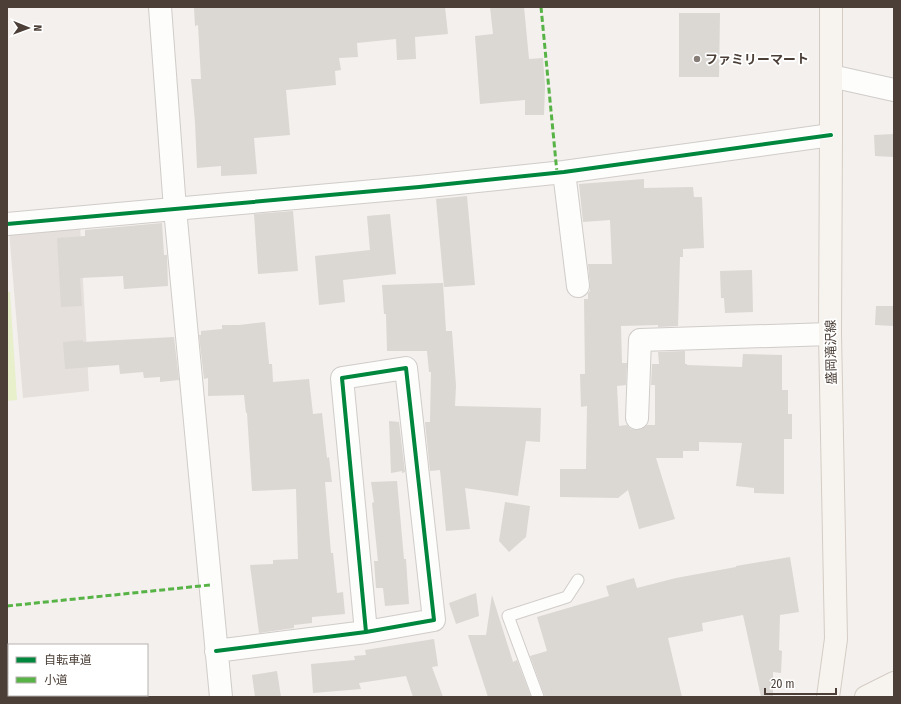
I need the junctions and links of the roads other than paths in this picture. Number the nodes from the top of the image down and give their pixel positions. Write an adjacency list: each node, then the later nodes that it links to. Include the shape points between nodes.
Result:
1 (160, 7): 7 (street)
2 (831, 7): 3 (main road, 盛岡滝沢線)
3 (831, 76): 4 (street); 5 (main road, 盛岡滝沢線)
4 (894, 90)
5 (831, 135): 6 (street); 10 (main road, 盛岡滝沢線)
6 (564, 172): 7 (street); 9 (street)
7 (175, 209): 8 (street); 14 (street)
8 (7, 224)
9 (578, 286)
10 (830, 334): 11 (street, via 640,340); 18 (main road, 盛岡滝沢線, via 836,639)
11 (637, 418)
12 (578, 580): 17 (lane, via 567,597 508,616)
13 (366, 632): 13 (street, via 434,620 406,368 342,378); 14 (street)
14 (216, 651): 16 (street)
15 (894, 682): 19 (main road)
16 (221, 697)
17 (538, 697)
18 (828, 697)
19 (866, 697)

